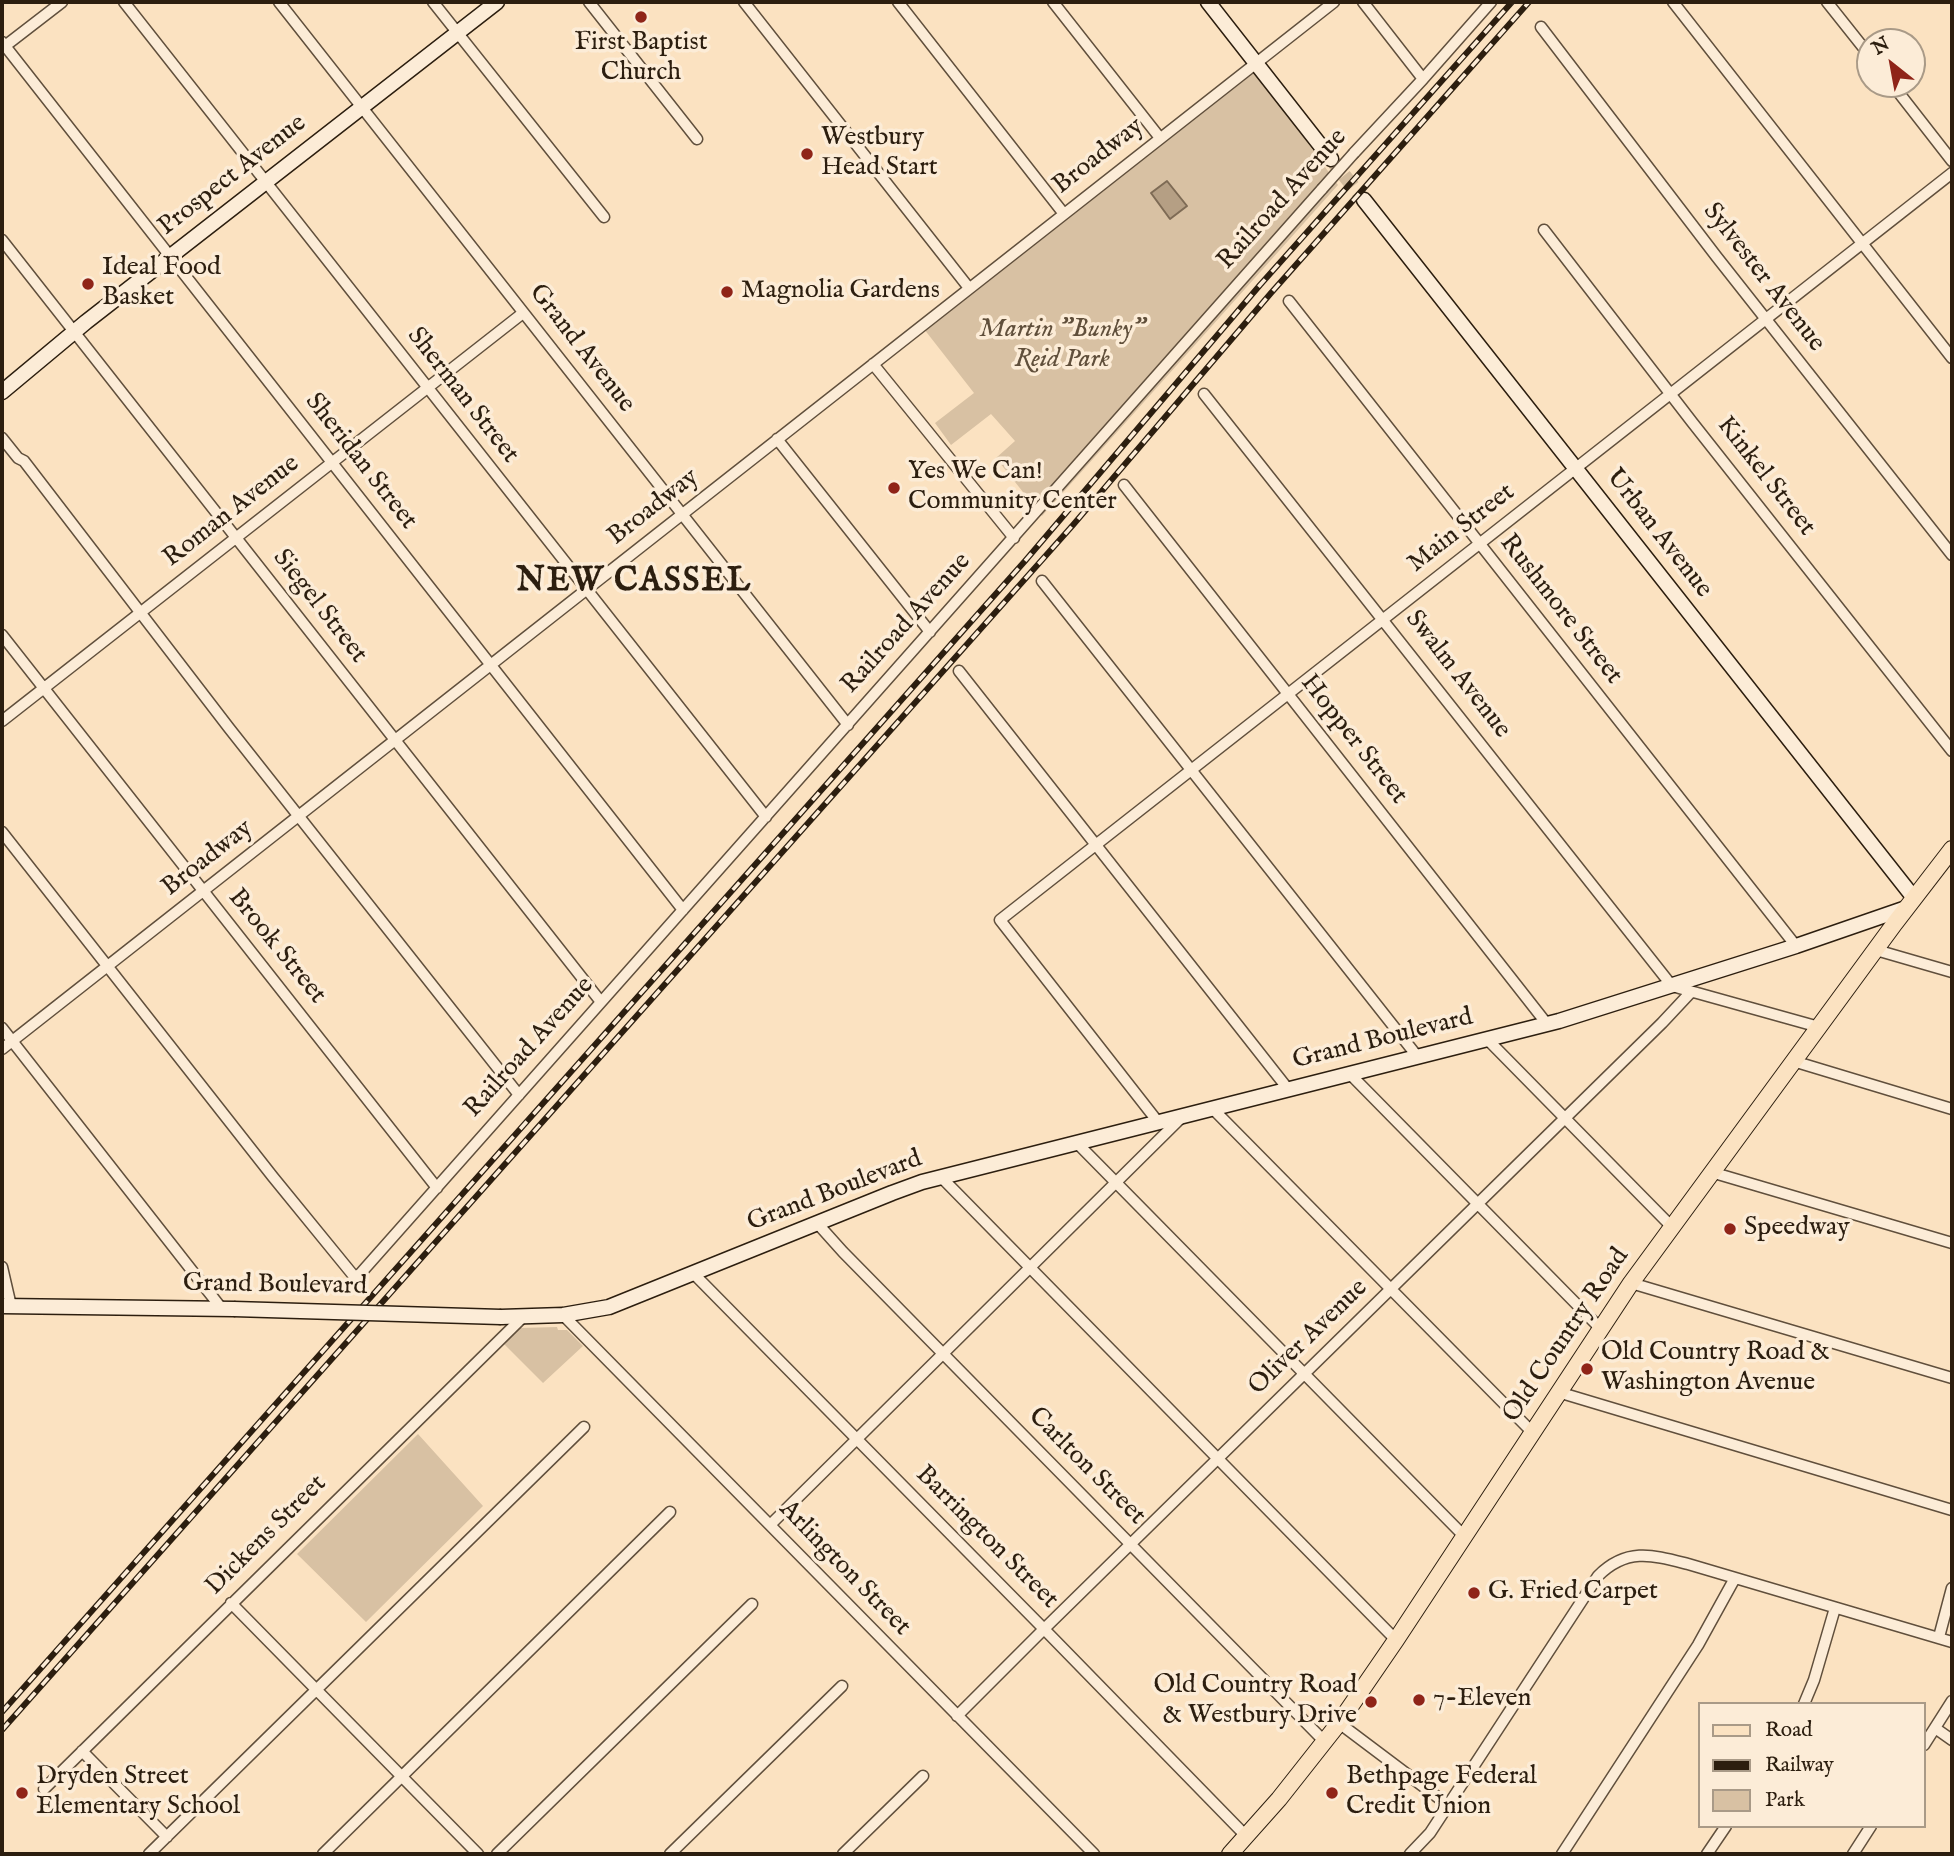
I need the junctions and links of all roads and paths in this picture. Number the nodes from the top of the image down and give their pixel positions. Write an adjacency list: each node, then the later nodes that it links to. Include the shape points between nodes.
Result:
1 (62, 2): 19 (street)
2 (124, 2): 29 (street, Sherman Street)
3 (279, 2): 23 (street, Grand Avenue)
4 (433, 2): 17 (street)
5 (497, 2): 17 (street, Prospect Avenue)
6 (589, 2): 25 (street)
7 (744, 2): 37 (street)
8 (898, 2): 31 (street)
9 (1053, 2): 24 (street)
10 (1208, 2): 20 (street)
11 (1334, 2): 20 (street, Broadway)
12 (1363, 2): 21 (street)
13 (1490, 2): 21 (street, Railroad Avenue)
14 (1674, 2): 35 (street)
15 (1827, 2): 18 (street)
16 (1541, 27): 40 (street, Sylvester Avenue)
17 (457, 32): 23 (street, Prospect Avenue); 32 (street)
18 (1856, 39)
19 (4, 44): 36 (street, Sheridan Street)
20 (1256, 63): 24 (street, Broadway); 26 (street)
21 (1423, 79): 55 (street, Railroad Avenue, bridge)
22 (1903, 98): 27 (street)
23 (361, 106): 29 (street, Prospect Avenue); 39 (street, Grand Avenue)
24 (1160, 138): 31 (street, Broadway)
25 (697, 139)
26 (1331, 159)
27 (1952, 161)
28 (1952, 173): 35 (street, Main Street)
29 (265, 182): 36 (street, Prospect Avenue); 44 (street, Sherman Street)
30 (1364, 200): 51 (street, Urban Avenue)
31 (1064, 214): 37 (street, Broadway)
32 (604, 217)
33 (1544, 230): 46 (street, Kinkel Street)
34 (2, 240): 41 (street, Siegel Street)
35 (1862, 243): 40 (street, Main Street); 42 (street)
36 (170, 257): 41 (street, Prospect Avenue); 50 (street, Sheridan Street)
37 (969, 288): 43 (street, Broadway)
38 (1289, 301): 56 (street, Rushmore Street)
39 (523, 313): 44 (street, Roman Avenue); 53 (street, Grand Avenue)
40 (1766, 319): 46 (street, Main Street); 57 (street, Sylvester Avenue)
41 (74, 332): 45 (street, Prospect Avenue); 54 (street, Siegel Street)
42 (1952, 359)
43 (873, 364): 49 (street, Broadway); 55 (street)
44 (427, 387): 50 (street, Roman Avenue); 59 (street, Sherman Street)
45 (2, 392)
46 (1671, 393): 51 (street, Main Street); 71 (street, Kinkel Street)
47 (1204, 394): 61 (street, Swalm Avenue)
48 (2, 438): 60 (street)
49 (778, 439): 53 (street, Broadway); 62 (street)
50 (331, 462): 54 (street, Roman Avenue); 64 (street, Sheridan Street)
51 (1575, 469): 56 (street, Main Street); 79 (street, Urban Avenue)
52 (1124, 485): 67 (street, Hopper Street)
53 (682, 515): 59 (street, Broadway); 69 (street, Grand Avenue)
54 (235, 538): 60 (street, Roman Avenue); 70 (street, Siegel Street)
55 (1014, 538): 62 (street, Railroad Avenue)
56 (1480, 544): 61 (street, Main Street); 81 (street, Rushmore Street)
57 (1952, 555)
58 (1042, 581): 72 (street)
59 (586, 590): 64 (street, Broadway); 74 (street, Sherman Street)
60 (140, 612): 66 (street, Roman Avenue); 73 (street)
61 (1384, 619): 67 (street, Main Street); 85 (street, Swalm Avenue)
62 (930, 632): 69 (street, Railroad Avenue)
63 (2, 635): 66 (street, Brook Street)
64 (490, 665): 70 (street, Broadway); 80 (street, Sheridan Street)
65 (959, 671): 76 (street)
66 (43, 688): 68 (street, Roman Avenue); 78 (street, Brook Street)
67 (1288, 695): 72 (street, Main Street); 88 (street, Hopper Street)
68 (2, 721)
69 (848, 724): 74 (street, Railroad Avenue)
70 (394, 740): 73 (street, Broadway); 87 (street, Siegel Street)
71 (1952, 751)
72 (1192, 770): 76 (street, Main Street); 94 (street)
73 (299, 816): 78 (street, Broadway); 98 (street)
74 (766, 817): 80 (street, Railroad Avenue)
75 (2, 832): 83 (street)
76 (1096, 846): 97 (street); 103 (street, Main Street, via 1000,920)
77 (1952, 849): 79 (main road, Old Country Road)
78 (203, 893): 83 (street, Broadway); 108 (street, Brook Street)
79 (1910, 903): 81 (street, Grand Boulevard); 82 (main road, Old Country Road)
80 (683, 910): 87 (street, Railroad Avenue)
81 (1796, 946): 85 (street, Grand Boulevard)
82 (1876, 950): 84 (street); 89 (main road, Old Country Road)
83 (108, 965): 92 (street, Broadway); 108 (street, Railroad Avenue, via 353,1275 360,1274)
84 (1952, 972)
85 (1672, 986): 86 (street); 88 (street, Grand Boulevard)
86 (1691, 992): 89 (street); 102 (street, Oliver Avenue)
87 (601, 1002): 98 (street, Railroad Avenue)
88 (1547, 1024): 91 (street, Grand Boulevard)
89 (1819, 1027): 95 (main road, Old Country Road)
90 (2, 1028): 92 (street)
91 (1487, 1039): 94 (street, Grand Boulevard); 102 (street)
92 (12, 1041): 93 (street, Broadway); 119 (street)
93 (2, 1049)
94 (1418, 1056): 96 (street, Grand Boulevard)
95 (1793, 1062): 100 (street); 105 (main road, Old Country Road)
96 (1350, 1074): 97 (street, Grand Boulevard); 109 (street)
97 (1288, 1089): 99 (street, Grand Boulevard)
98 (519, 1095): 108 (street, Railroad Avenue)
99 (1213, 1109): 101 (street, Grand Boulevard); 117 (street)
100 (1952, 1109)
101 (1184, 1115): 103 (street, Grand Boulevard); 107 (street)
102 (1565, 1118): 109 (street, Oliver Avenue); 111 (street)
103 (1158, 1122): 104 (street, Grand Boulevard)
104 (1077, 1143): 106 (street, Grand Boulevard); 107 (street)
105 (1711, 1172): 111 (main road, Old Country Road); 112 (street)
106 (942, 1178): 110 (street, Grand Boulevard); 114 (street)
107 (1116, 1183): 114 (street); 124 (street)
108 (437, 1188)
109 (1478, 1203): 117 (street, Oliver Avenue); 122 (street)
110 (817, 1223): 115 (street, Grand Boulevard); 123 (street, Carlton Street)
111 (1671, 1226): 116 (main road, Old Country Road)
112 (1952, 1244)
113 (2, 1267): 118 (street)
114 (1030, 1268): 123 (street); 130 (street)
115 (693, 1273): 120 (street, Grand Boulevard, via 609,1307); 129 (street, Barrington Street)
116 (1631, 1283): 122 (main road, Old Country Road); 125 (street)
117 (1391, 1289): 124 (street, Oliver Avenue); 128 (street)
118 (6, 1306): 119 (street, Grand Boulevard)
119 (228, 1309): 121 (street, Grand Boulevard, bridge)
120 (563, 1315): 121 (street, Grand Boulevard); 133 (street, Arlington Street)
121 (523, 1317): 138 (street, Dickens Street)
122 (1600, 1328): 126 (main road, Old Country Road)
123 (943, 1354): 129 (street); 135 (street, Carlton Street)
124 (1304, 1374): 130 (street, Oliver Avenue); 134 (street)
125 (1952, 1378)
126 (1558, 1392): 128 (main road, Old Country Road); 131 (street)
127 (584, 1427): 146 (street)
128 (1532, 1432): 134 (main road, Old Country Road)
129 (856, 1439): 133 (street); 141 (street, Barrington Street)
130 (1217, 1460): 135 (street, Oliver Avenue); 143 (street)
131 (1952, 1510)
132 (670, 1512): 157 (street)
133 (769, 1525): 149 (street, Arlington Street)
134 (1464, 1536): 143 (main road, Old Country Road)
135 (1131, 1545): 141 (street, Oliver Avenue); 153 (street, Carlton Street)
136 (1735, 1578): 140 (street); 159 (street, via 1650,1554 1627,1556 1605,1569); 173 (street, via 1698,1645)
137 (1952, 1588): 142 (street)
138 (231, 1603): 146 (street); 155 (street, Dickens Street)
139 (752, 1604): 167 (street)
140 (1835, 1608): 142 (street); 148 (street)
141 (1044, 1629): 149 (street, Oliver Avenue); 162 (street, Barrington Street)
142 (1939, 1637): 144 (street)
143 (1396, 1640): 150 (main road, Old Country Road)
144 (1952, 1642)
145 (842, 1686): 168 (street)
146 (316, 1690): 157 (street); 163 (street)
147 (1952, 1701): 151 (street)
148 (1805, 1702)
149 (957, 1716): 170 (street, Arlington Street)
150 (1339, 1723): 153 (main road, Old Country Road); 159 (street)
151 (1935, 1728): 152 (street); 154 (street)
152 (1952, 1740)
153 (1324, 1741): 162 (main road, Old Country Road)
154 (1926, 1742)
155 (82, 1751): 158 (street, Dickens Street); 163 (street)
156 (923, 1776): 169 (street)
157 (402, 1777): 165 (street); 166 (street)
158 (44, 1789)
159 (1448, 1805): 172 (street)
160 (1725, 1828): 174 (street)
161 (1870, 1828): 175 (street)
162 (1246, 1836): 171 (main road, Old Country Road)
163 (167, 1837): 164 (street)
164 (149, 1854)
165 (323, 1854)
166 (478, 1854)
167 (497, 1854)
168 (670, 1854)
169 (843, 1854)
170 (1094, 1854)
171 (1230, 1854)
172 (1410, 1854)
173 (1562, 1854)
174 (1707, 1854)
175 (1853, 1854)

